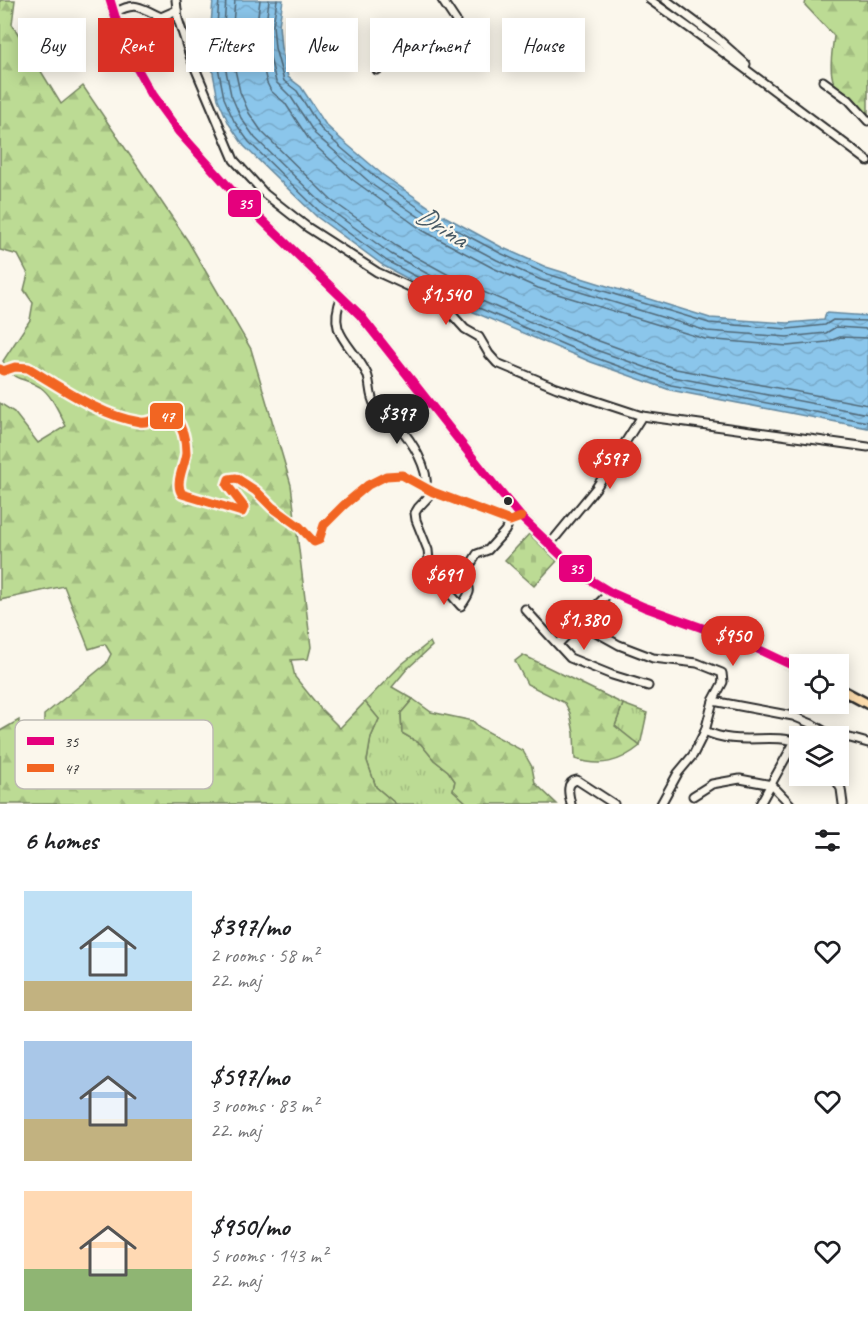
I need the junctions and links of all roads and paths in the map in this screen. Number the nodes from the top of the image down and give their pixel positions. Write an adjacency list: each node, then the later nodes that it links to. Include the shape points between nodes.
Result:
1 (110, 0): 7 (main road)
2 (176, 0): 6 (street)
3 (442, 0): 8 (street)
4 (650, 0): 10 (street)
5 (666, 0): 10 (street, via 726,46)
6 (177, 10): 7 (street, via 160,17 135,4); 15 (street, via 190,56 234,160 265,194 343,252 447,309 465,329 479,337 497,363)
7 (114, 13): 13 (main road, via 133,61 179,132 218,176)
8 (454, 18)
9 (823, 81): 11 (street, via 849,100)
10 (762, 82): 12 (street)
11 (868, 121)
12 (868, 161)
13 (342, 296): 17 (street, via 337,307 341,338 366,371 374,403 407,436 426,471); 18 (main road)
14 (0, 369): 17 (street, via 28,368 95,407 126,418 149,422 165,415 175,417 185,442 180,491 188,497 242,512 244,507 227,485 229,479 236,478 312,541 318,540 324,525 360,491 386,476 402,475)
15 (642, 416): 16 (street); 20 (street, via 596,488)
16 (868, 447)
17 (430, 490): 19 (street); 19 (street, via 415,513 416,520 428,550 430,571 461,606 471,588 466,572 477,554 488,550)
18 (521, 517): 19 (street); 20 (main road)
19 (510, 521)
20 (550, 544): 21 (main road, via 584,576)
21 (610, 592): 23 (street); 25 (main road)
22 (525, 609): 24 (street)
23 (581, 622): 24 (street); 28 (street, via 619,645 652,658 697,663 722,673 723,682)
24 (558, 645): 26 (street, via 584,665)
25 (789, 664)
26 (648, 686)
27 (849, 694): 29 (main road)
28 (713, 701): 30 (street, via 793,716); 31 (street)
29 (868, 704)
30 (815, 726)
31 (705, 731): 33 (street, via 744,740); 41 (street)
32 (849, 738): 34 (street)
33 (789, 740)
34 (868, 743)
35 (789, 756): 36 (street)
36 (772, 785): 38 (street, via 731,780 712,784); 42 (street); 43 (street)
37 (839, 786): 44 (street)
38 (693, 796)
39 (570, 804): 40 (street, via 569,785 576,780)
40 (614, 804)
41 (661, 804)
42 (760, 804)
43 (790, 804)
44 (843, 804)

